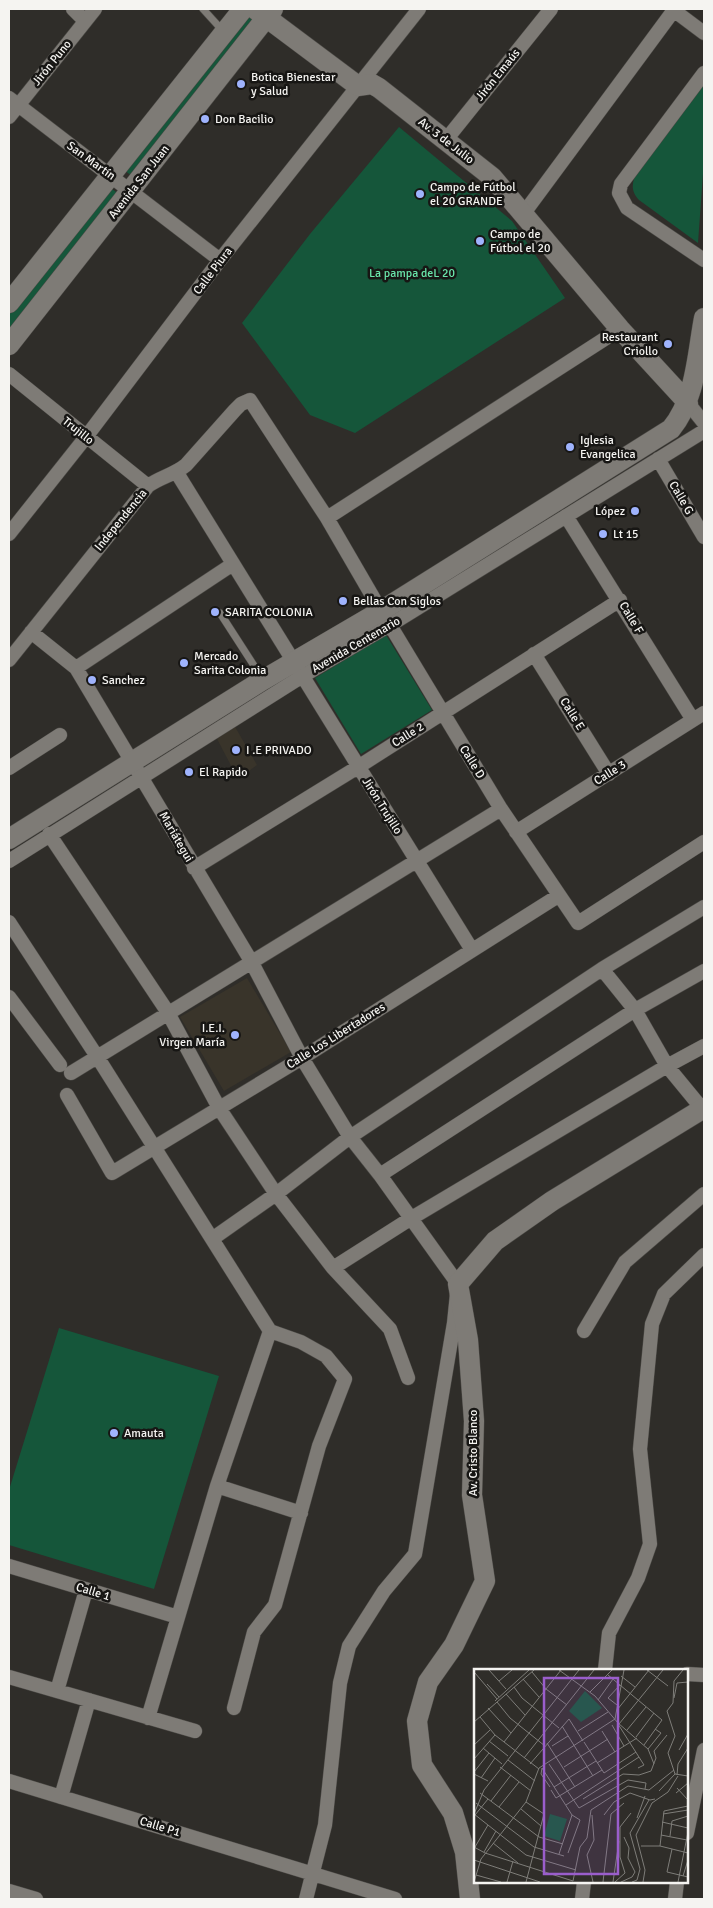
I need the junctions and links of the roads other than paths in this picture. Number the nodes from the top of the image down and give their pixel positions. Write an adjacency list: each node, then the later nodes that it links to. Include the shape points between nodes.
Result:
1 (73, 9): 9 (street)
2 (95, 9): 9 (street, Jirón Puno)
3 (203, 9): 10 (lane)
4 (243, 9): 10 (street)
5 (419, 9): 13 (street, Calle Piura)
6 (551, 9): 15 (street, Jirón Emaús)
7 (673, 9): 11 (street); 18 (street)
8 (265, 12): 13 (street, Av. 3 de Julio); 17 (street, Avenida San Juan)
9 (85, 21): 14 (street, Jirón Puno)
10 (224, 32): 16 (street)
11 (704, 33)
12 (704, 73): 20 (street, via 621,184 619,193 627,208)
13 (358, 86): 15 (street, Av. 3 de Julio, via 372,84 379,88); 19 (street, Calle Piura)
14 (12, 107): 16 (street, San Martín)
15 (445, 141): 18 (street, Av. 3 de Julio, via 492,177)
16 (110, 175): 17 (street, San Martín); 21 (street)
17 (132, 191): 19 (street, San Martín); 24 (street, Avenida San Juan)
18 (524, 213): 23 (street, Av. 3 de Julio)
19 (220, 260): 30 (street, Calle Piura)
20 (704, 260)
21 (9, 303)
22 (704, 318): 27 (street)
23 (620, 329): 27 (street, Av. 3 de Julio); 35 (street)
24 (9, 345)
25 (9, 374): 30 (street, Trujillo)
26 (250, 400): 32 (street, Independencia, via 241,404); 35 (street, Calle D)
27 (688, 403): 28 (street); 41 (street, Avenida Centenario, via 671,429)
28 (704, 423)
29 (704, 431): 31 (street, Avenida Centenario)
30 (86, 437): 33 (street, Trujillo); 36 (street, Calle Piura)
31 (658, 459): 34 (street, Avenida Centenario); 37 (street, Calle G)
32 (177, 473): 33 (street, Independencia, via 155,480); 38 (street, Jirón Trujillo)
33 (148, 486): 42 (street, Independencia)
34 (566, 516): 39 (street, Calle F); 41 (street, Avenida Centenario)
35 (327, 518): 41 (street, Calle D)
36 (9, 534)
37 (704, 537)
38 (234, 564): 45 (street); 46 (street, Jirón Trujillo)
39 (620, 600): 43 (street, Calle 2); 49 (street, Calle F)
40 (220, 613): 47 (lane)
41 (385, 618): 46 (street, Avenida Centenario); 48 (street, Calle D)
42 (31, 632): 44 (street, Independencia); 45 (street, Mariátegui)
43 (534, 654): 48 (street, Calle 2); 54 (street, Calle E)
44 (9, 660)
45 (76, 668): 53 (street, Mariátegui)
46 (297, 670): 47 (street, Avenida Centenario); 51 (street, Jirón Trujillo); 53 (street, Avenida Centenario)
47 (263, 680): 53 (street, Avenida Centenario)
48 (442, 714): 51 (street, Calle 2); 55 (street, Calle D)
49 (699, 717): 54 (street, Calle 3)
50 (60, 735): 52 (street)
51 (358, 767): 60 (street, Jirón Trujillo); 62 (street, Calle 2)
52 (9, 768)
53 (137, 769): 57 (street, Avenida Centenario); 58 (street, Avenida Centenario); 62 (street, Mariátegui)
54 (609, 774): 56 (street, Calle 3)
55 (501, 809): 56 (street, Calle D); 60 (street)
56 (516, 832): 63 (street, Calle D)
57 (49, 834): 61 (street, Avenida Centenario); 72 (street)
58 (9, 839)
59 (704, 842): 63 (street, Calle D, via 578,923)
60 (415, 860): 66 (street, Jirón Trujillo); 67 (street)
61 (9, 861)
62 (194, 868): 67 (street, Mariátegui)
63 (558, 896): 66 (street, Calle Los Libertadores)
64 (704, 907): 68 (street)
65 (9, 922): 74 (street)
66 (472, 950): 75 (street, Calle Los Libertadores)
67 (252, 962): 72 (street); 75 (street, Mariátegui)
68 (602, 969): 71 (street); 80 (street)
69 (704, 971): 71 (street)
70 (9, 997): 74 (street, via 66,1069)
71 (635, 1010): 76 (street); 82 (street)
72 (169, 1013): 74 (street); 78 (street)
73 (704, 1046): 76 (street)
74 (98, 1058): 81 (street)
75 (302, 1058): 78 (street, Calle Los Libertadores); 80 (street, Mariátegui)
76 (667, 1066): 79 (street); 85 (street)
77 (67, 1095): 81 (street, Calle Los Libertadores, via 112,1173)
78 (220, 1108): 81 (street, Calle Los Libertadores); 83 (street)
79 (704, 1110): 89 (street, via 552,1201 495,1241)
80 (350, 1137): 82 (street, Mariátegui); 83 (street)
81 (154, 1147): 86 (street)
82 (380, 1175): 85 (street, Mariátegui)
83 (276, 1194): 86 (street); 88 (street)
84 (704, 1194): 91 (street, via 625,1262)
85 (410, 1218): 88 (street); 89 (street, Mariátegui)
86 (212, 1240): 90 (street)
87 (704, 1255): 98 (street, via 664,1294 652,1324 640,1449 650,1544 638,1578 609,1633)
88 (333, 1268): 92 (street, via 390,1329)
89 (458, 1284): 112 (street, via 415,1554 384,1591 349,1646 340,1683 325,1825); 119 (street, Av. Cristo Blanco, via 468,1340 474,1421 472,1495 485,1581 454,1645 428,1682 418,1721 422,1765 453,1812 465,1852)
90 (270, 1332): 93 (street); 94 (street, via 301,1342 326,1356 345,1379 319,1446)
91 (584, 1332)
92 (408, 1378)
93 (217, 1486): 94 (street); 97 (street)
94 (301, 1513): 104 (street, via 275,1605 254,1632)
95 (9, 1566): 96 (street, Calle 1)
96 (86, 1590): 97 (street, Calle 1); 102 (street)
97 (178, 1617): 105 (street)
98 (605, 1669)
99 (688, 1674): 100 (street)
100 (704, 1675)
101 (9, 1677): 102 (street)
102 (58, 1691): 103 (street)
103 (89, 1700): 105 (street); 110 (street)
104 (234, 1708)
105 (148, 1718): 106 (street)
106 (195, 1731)
107 (704, 1750): 108 (street)
108 (693, 1778): 111 (street)
109 (9, 1781): 110 (street, Calle P1)
110 (61, 1797): 112 (street, Calle P1)
111 (688, 1824)
112 (311, 1874): 117 (street); 118 (street, Calle P1)
113 (584, 1883): 120 (street)
114 (677, 1883): 121 (street)
115 (9, 1891): 116 (street)
116 (36, 1899)
117 (306, 1899)
118 (395, 1899)
119 (470, 1899)
120 (582, 1899)
121 (675, 1899)

